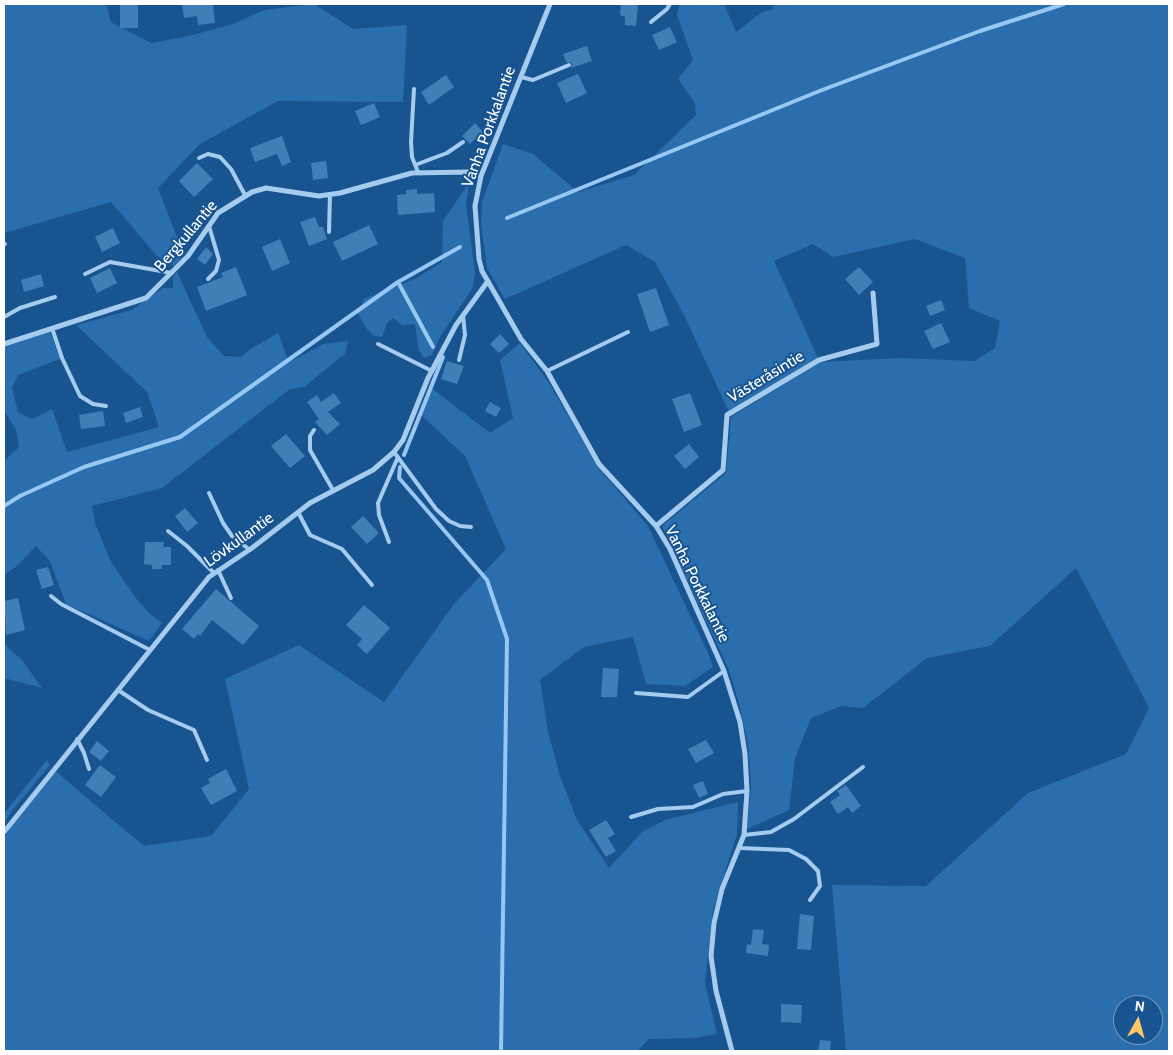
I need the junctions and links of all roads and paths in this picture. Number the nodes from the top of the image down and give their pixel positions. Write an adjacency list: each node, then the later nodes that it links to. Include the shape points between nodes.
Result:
1 (550, 4): 5 (street, Vanha Porkkalantie)
2 (670, 4): 3 (lane)
3 (651, 22)
4 (569, 65): 5 (lane, via 533,80)
5 (521, 77): 11 (street, Vanha Porkkalantie)
6 (414, 89): 9 (lane, via 411,142)
7 (463, 142): 9 (lane, via 447,153)
8 (199, 158): 13 (lane, via 208,154 220,157 231,169)
9 (415, 165): 10 (lane)
10 (418, 172): 11 (street, Bergkullantie, via 468,172); 12 (street, Bergkullantie)
11 (481, 176): 19 (street, Vanha Porkkalantie, via 475,206 476,238 482,271)
12 (330, 194): 13 (street, Bergkullantie, via 319,196 266,188); 15 (lane)
13 (245, 195): 14 (street, Bergkullantie, via 218,212)
14 (209, 226): 17 (street, Bergkullantie); 18 (lane, via 219,260 216,271)
15 (329, 232)
16 (85, 274): 17 (lane, via 110,262)
17 (172, 274): 24 (street, Bergkullantie, via 146,298)
18 (208, 278)
19 (488, 281): 22 (street, Lövkullantie); 30 (street, Vanha Porkkalantie, via 521,339)
20 (873, 293): 37 (street, Västeråsintie, via 877,344 819,360 727,416 723,470)
21 (55, 297): 23 (lane, via 20,308)
22 (464, 315): 28 (lane, via 465,335); 29 (street, Lövkullantie)
23 (4, 317)
24 (52, 328): 26 (street, Bergkullantie); 31 (lane, via 80,396 93,404)
25 (628, 332): 30 (lane)
26 (4, 344)
27 (378, 344): 29 (lane)
28 (460, 360)
29 (432, 371): 33 (street, Lövkullantie)
30 (547, 371): 37 (street, Vanha Porkkalantie, via 599,464)
31 (106, 406)
32 (314, 430): 34 (lane, via 310,436 310,450)
33 (396, 454): 34 (street, Lövkullantie, via 374,470); 38 (lane, via 436,509 449,521); 40 (lane, via 378,503)
34 (333, 490): 36 (street, Lövkullantie)
35 (209, 493): 41 (lane, via 232,536)
36 (298, 512): 41 (street, Lövkullantie); 43 (lane, via 310,535 342,548)
37 (656, 526): 47 (street, Vanha Porkkalantie, via 670,549)
38 (471, 527)
39 (168, 531): 42 (lane)
40 (389, 542)
41 (250, 550): 42 (street, Lövkullantie)
42 (216, 571): 45 (lane); 46 (street, Lövkullantie)
43 (372, 585)
44 (51, 596): 46 (lane)
45 (232, 598)
46 (150, 650): 48 (street, Lövkullantie)
47 (724, 671): 49 (lane, via 688,697); 54 (street, Vanha Porkkalantie, via 740,722)
48 (118, 690): 50 (street, Lövkullantie); 51 (lane, via 148,710 194,730)
49 (636, 693)
50 (76, 739): 53 (lane); 56 (street, Lövkullantie)
51 (207, 760)
52 (863, 767): 57 (lane, via 794,819 771,832)
53 (89, 770)
54 (747, 791): 55 (lane, via 722,794 693,806 658,809); 57 (street, Vanha Porkkalantie)
55 (631, 817)
56 (4, 832)
57 (744, 836): 58 (street, Vanha Porkkalantie)
58 (739, 848): 59 (lane, via 789,850 806,860 818,871 820,886); 60 (street, Vanha Porkkalantie, via 722,889 710,956)
59 (810, 900)
60 (732, 1051)

